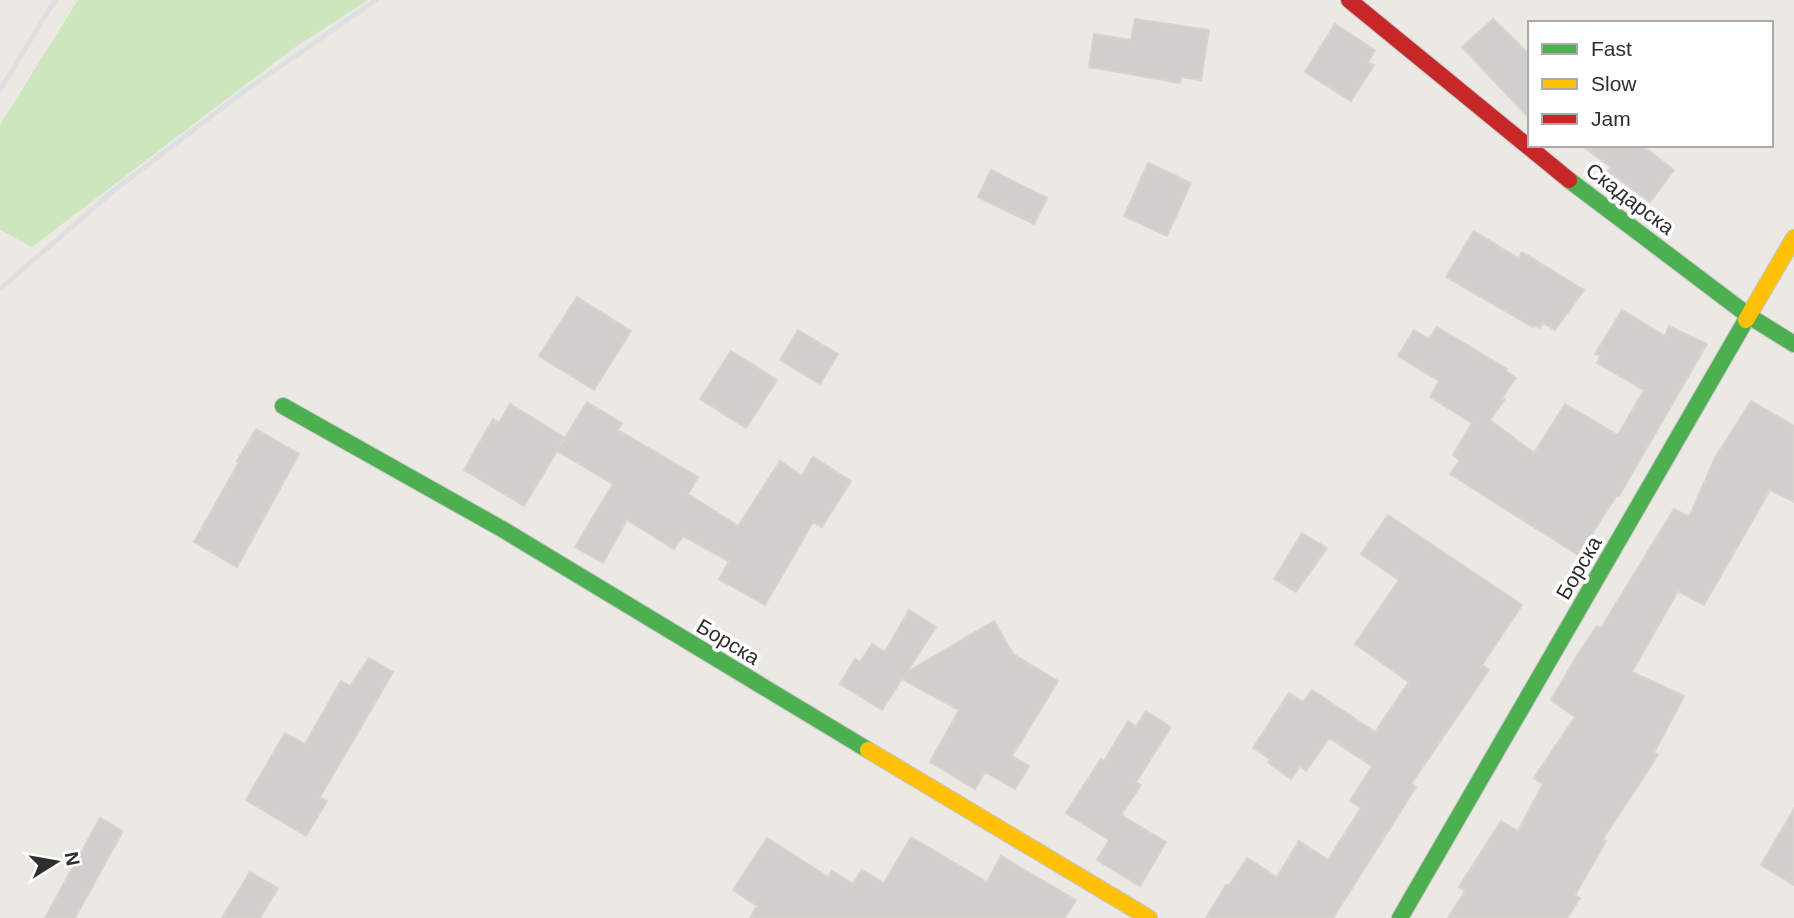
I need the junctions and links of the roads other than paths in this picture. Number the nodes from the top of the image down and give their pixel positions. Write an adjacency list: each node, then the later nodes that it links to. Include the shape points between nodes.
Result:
1 (1349, 0): 2 (street, Скадарска)
2 (1528, 146)
3 (1529, 147): 5 (street, Скадарска)
4 (1794, 238): 5 (street, Борска)
5 (1749, 316): 6 (street, Скадарска); 9 (street, Борска)
6 (1794, 344)
7 (283, 406): 8 (street, Борска, via 496,524)
8 (1149, 918)
9 (1400, 918)

